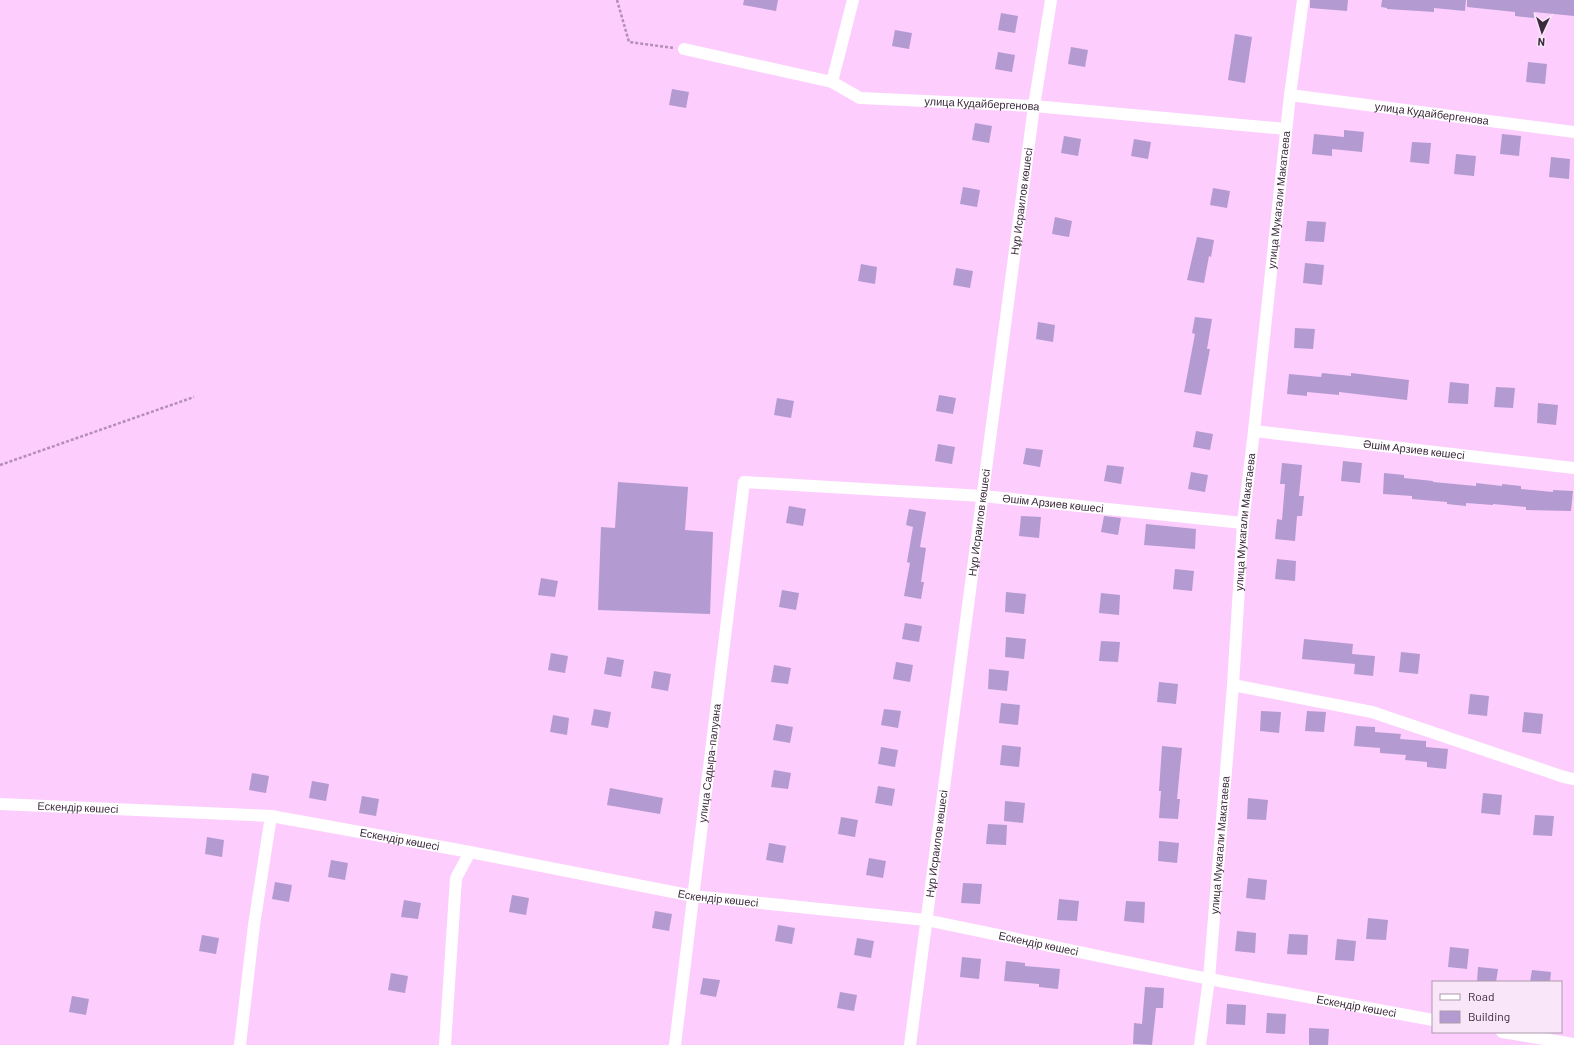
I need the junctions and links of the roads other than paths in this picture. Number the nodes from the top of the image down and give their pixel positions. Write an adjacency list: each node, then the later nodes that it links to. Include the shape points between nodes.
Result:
1 (853, 0): 5 (street)
2 (1051, 0): 7 (street, Нұр Исраилов көшесі)
3 (1303, 0): 6 (street, улица Мукагали Макатаева)
4 (684, 49): 5 (street, улица Кудайбергенова)
5 (832, 82): 7 (street, улица Кудайбергенова, via 860,98)
6 (1290, 95): 8 (street, улица Мукагали Макатаева); 9 (street, улица Кудайбергенова)
7 (1034, 106): 8 (street, улица Кудайбергенова); 13 (street, Нұр Исраилов көшесі)
8 (1286, 129): 10 (street, улица Мукагали Макатаева)
9 (1574, 132)
10 (1254, 431): 11 (street, Әшім Арзиев көшесі); 14 (street, улица Мукагали Макатаева)
11 (1574, 468)
12 (744, 482): 13 (street, Әшім Арзиев көшесі); 20 (street, улица Садыра-палуана)
13 (983, 496): 14 (street, Әшім Арзиев көшесі); 21 (street, Нұр Исраилов көшесі)
14 (1243, 523): 15 (street, улица Мукагали Макатаева)
15 (1234, 685): 16 (street, via 1372,712); 22 (street, улица Мукагали Макатаева)
16 (1574, 779)
17 (0, 804): 18 (street, Ескендір көшесі)
18 (271, 816): 19 (street, Ескендір көшесі); 26 (street, via 254,925)
19 (470, 852): 20 (street, Ескендір көшесі); 27 (street, via 456,878)
20 (693, 896): 21 (street, Ескендір көшесі); 28 (street, улица Садыра-палуана)
21 (926, 920): 22 (street, Ескендір көшесі); 29 (street, Нұр Исраилов көшесі)
22 (1208, 979): 23 (street, Ескендір көшесі); 30 (street, улица Мукагали Макатаева)
23 (1432, 1020)
24 (1508, 1033): 25 (street)
25 (1574, 1044)
26 (240, 1045)
27 (445, 1045)
28 (675, 1045)
29 (910, 1045)
30 (1200, 1045)

